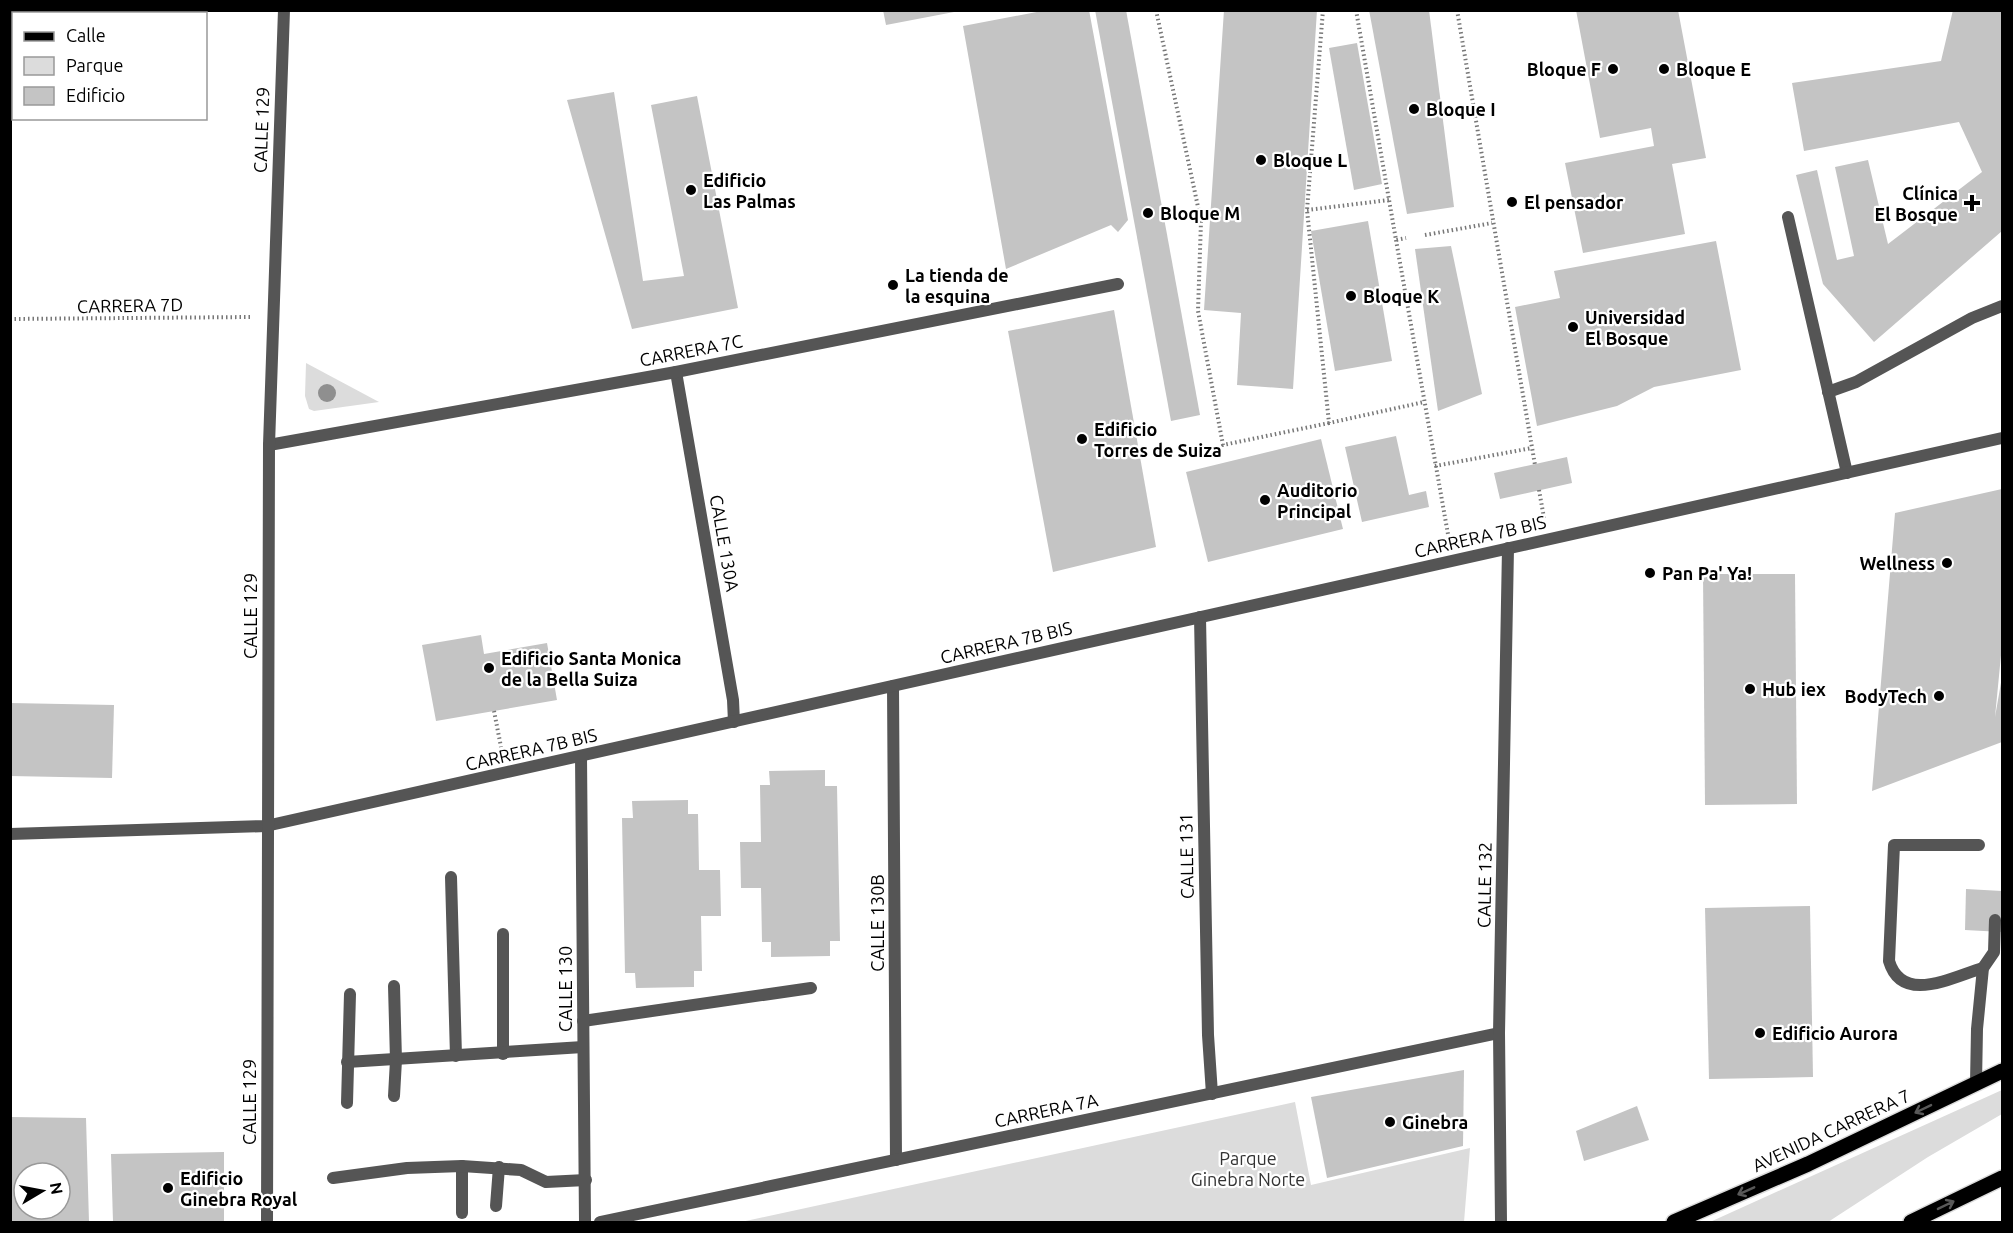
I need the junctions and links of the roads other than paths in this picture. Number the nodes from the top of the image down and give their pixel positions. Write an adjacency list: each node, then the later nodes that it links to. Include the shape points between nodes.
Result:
1 (284, 10): 8 (street, CALLE 129)
2 (1788, 217): 6 (street)
3 (1118, 284): 5 (street, CARRERA 7C)
4 (2002, 306): 6 (street, via 1972,318 1856,382)
5 (676, 372): 8 (street, CARRERA 7C); 13 (street, CALLE 130A)
6 (1828, 392): 9 (street)
7 (2002, 438): 9 (street, CARRERA 7B BIS)
8 (268, 445): 15 (street, CALLE 129)
9 (1847, 473): 10 (street, CARRERA 7B BIS)
10 (1508, 548): 11 (street, CARRERA 7B BIS); 26 (street, CALLE 132)
11 (1200, 617): 12 (street, CARRERA 7B BIS); 34 (street, CALLE 131)
12 (893, 686): 13 (street, CARRERA 7B BIS); 37 (street, CALLE 130B)
13 (734, 722): 14 (street, CARRERA 7B BIS)
14 (581, 756): 15 (street, CARRERA 7B BIS); 25 (street, CALLE 130)
15 (266, 826): 16 (street, CARRERA 7B BIS); 45 (street, CALLE 129)
16 (10, 834)
17 (1979, 845): 21 (street, via 1894,845 1889,961 1893,974 1910,986)
18 (451, 877): 29 (street)
19 (1995, 920): 21 (street, via 1994,952)
20 (503, 934): 28 (street)
21 (1983, 968): 33 (street)
22 (394, 986): 30 (street)
23 (811, 988): 25 (street)
24 (350, 994): 31 (street)
25 (583, 1021): 27 (street, CALLE 130)
26 (1499, 1033): 34 (street, CARRERA 7A); 48 (street, CALLE 132)
27 (583, 1047): 28 (street); 42 (street, CALLE 130)
28 (503, 1054): 29 (street)
29 (456, 1056): 30 (street)
30 (396, 1060): 31 (street); 35 (street)
31 (347, 1062): 36 (street)
32 (2002, 1071): 33 (main road, AVENIDA CARRERA 7)
33 (1976, 1083): 49 (main road, AVENIDA CARRERA 7, one-way to 49, via 1808,1164)
34 (1212, 1094): 37 (street, CARRERA 7A)
35 (394, 1096)
36 (347, 1103)
37 (896, 1160): 47 (street, CARRERA 7A)
38 (462, 1166): 39 (street); 40 (street, via 407,1168); 44 (street)
39 (499, 1167): 42 (street, via 521,1170 546,1182); 43 (street)
40 (333, 1178)
41 (2002, 1178): 50 (main road, one-way to 41)
42 (586, 1180): 46 (street, CALLE 130)
43 (496, 1206)
44 (462, 1213)
45 (267, 1222)
46 (585, 1222)
47 (600, 1222)
48 (1501, 1222)
49 (1674, 1222)
50 (1911, 1222)

